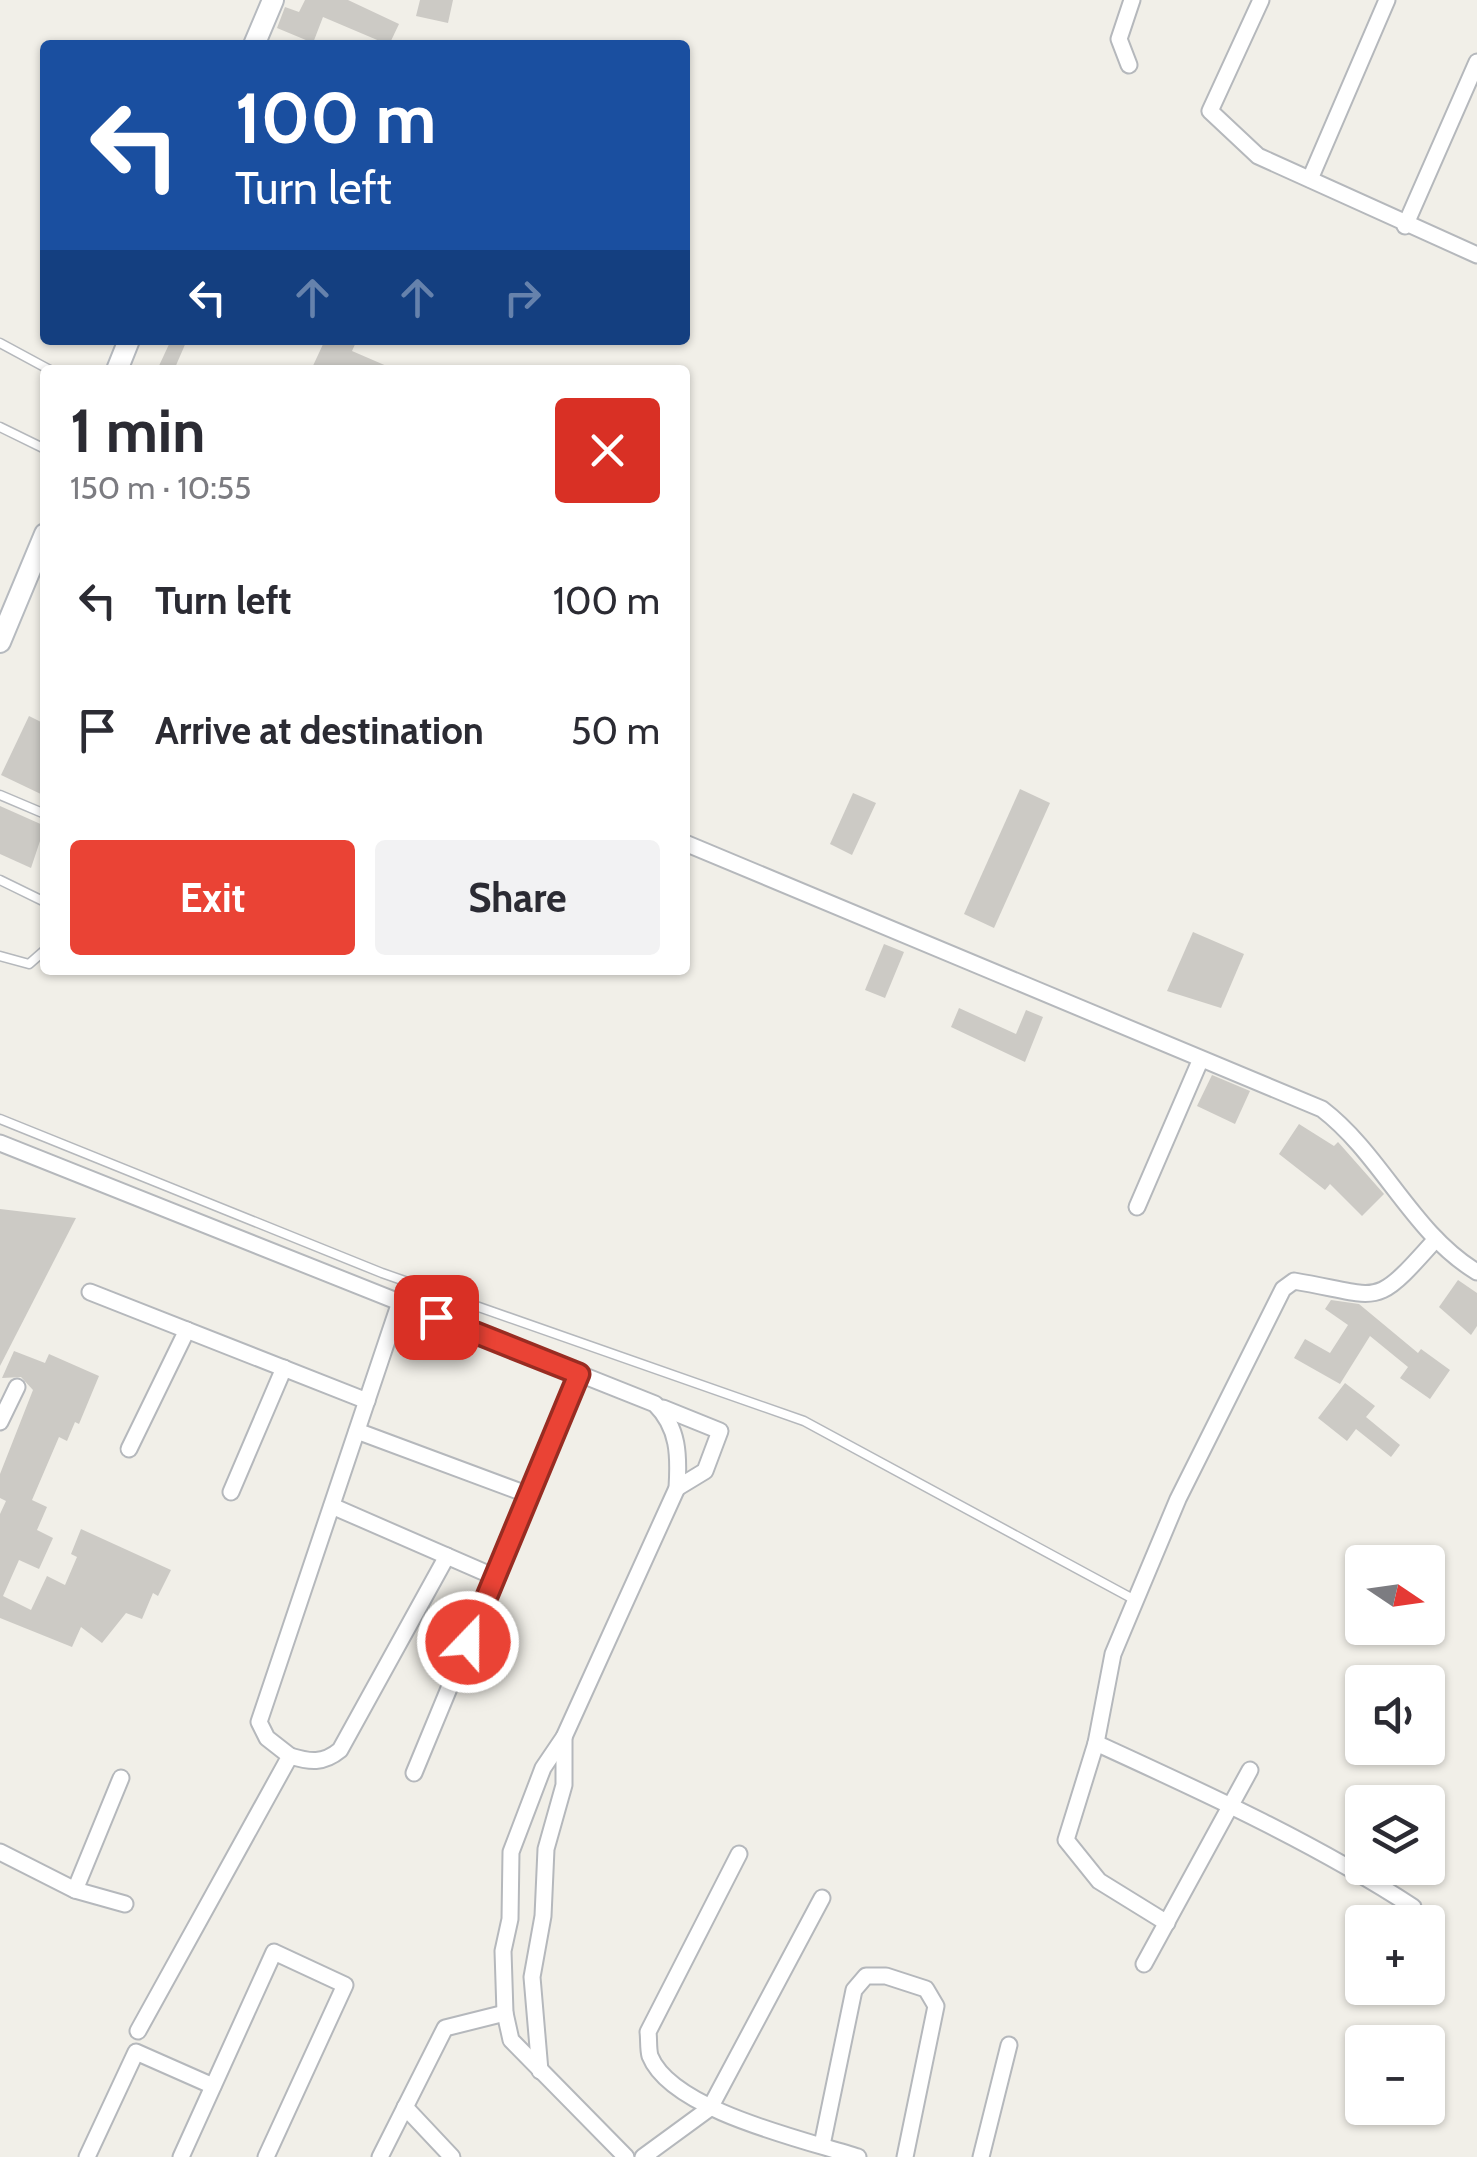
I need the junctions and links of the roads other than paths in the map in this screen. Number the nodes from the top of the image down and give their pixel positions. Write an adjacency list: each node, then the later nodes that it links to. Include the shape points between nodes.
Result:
1 (273, 0): 5 (main road)
2 (1132, 0): 7 (street, via 1119,40)
3 (1261, 0): 8 (street, via 1210,112 1258,156)
4 (1386, 0): 8 (street)
5 (256, 40)
6 (1477, 62): 9 (street)
7 (1128, 65)
8 (1310, 179): 9 (street)
9 (1405, 226): 10 (street)
10 (1477, 255)
11 (0, 343): 12 (lane)
12 (41, 365)
13 (0, 427): 14 (lane)
14 (40, 446)
15 (40, 552): 16 (main road)
16 (0, 642)
17 (0, 795): 18 (lane)
18 (40, 812)
19 (690, 845): 24 (street)
20 (0, 880): 21 (lane)
21 (40, 900)
22 (40, 955): 23 (lane, via 30,964)
23 (0, 956)
24 (1200, 1061): 27 (street); 28 (street, via 1322,1110 1364,1147)
25 (0, 1119): 47 (lane, via 382,1273 804,1421)
26 (0, 1143): 31 (street)
27 (1137, 1207)
28 (1436, 1239): 29 (street); 47 (street, via 1384,1293 1365,1296 1294,1281 1283,1289 1178,1499)
29 (1477, 1272)
30 (90, 1292): 32 (street)
31 (400, 1302): 34 (street); 36 (street)
32 (186, 1330): 33 (street); 40 (street)
33 (284, 1368): 36 (street); 42 (street)
34 (579, 1374): 37 (street); 43 (street)
35 (17, 1387): 38 (street)
36 (367, 1401): 39 (street)
37 (655, 1404): 41 (street, via 670,1419 679,1453); 41 (street, via 720,1431 705,1470)
38 (0, 1422)
39 (357, 1431): 43 (street); 44 (street)
40 (129, 1448)
41 (677, 1488): 48 (street)
42 (231, 1492)
43 (528, 1495): 46 (street)
44 (332, 1506): 45 (street); 50 (street, via 259,1722 266,1738)
45 (447, 1556): 46 (street); 50 (street, via 340,1750 310,1762)
46 (495, 1577): 52 (street)
47 (1136, 1600): 49 (street, via 1112,1654)
48 (564, 1736): 61 (street, via 564,1786 546,1849); 62 (street, via 543,1768 512,1852)
49 (1096, 1743): 54 (street); 63 (street, via 1066,1840 1098,1881)
50 (290, 1756): 66 (street)
51 (1250, 1770): 54 (street)
52 (414, 1772)
53 (121, 1778): 57 (street)
54 (1232, 1805): 60 (street); 63 (street)
55 (0, 1852): 57 (street)
56 (738, 1854): 71 (street, via 648,2032 650,2056)
57 (76, 1890): 59 (street)
58 (822, 1898): 71 (street)
59 (125, 1904)
60 (1409, 1905)
61 (543, 1916): 62 (street); 68 (street, via 532,1977)
62 (510, 1920): 65 (street, via 503,1950)
63 (1167, 1922): 64 (street)
64 (1144, 1964)
65 (505, 2013): 68 (street, via 510,2040); 70 (street, via 445,2028)
66 (138, 2031)
67 (1009, 2045): 82 (street)
68 (540, 2072): 78 (street)
69 (213, 2086): 73 (street, via 136,2052); 74 (street); 75 (street, via 274,1952 345,1984)
70 (405, 2107): 76 (street); 77 (street)
71 (710, 2108): 72 (street); 79 (street)
72 (822, 2145): 80 (street); 81 (street, via 854,1990 866,1976 886,1976 926,1989 936,2006)
73 (88, 2157)
74 (180, 2157)
75 (266, 2157)
76 (380, 2157)
77 (452, 2157)
78 (626, 2157)
79 (643, 2157)
80 (858, 2157)
81 (905, 2157)
82 (982, 2157)

